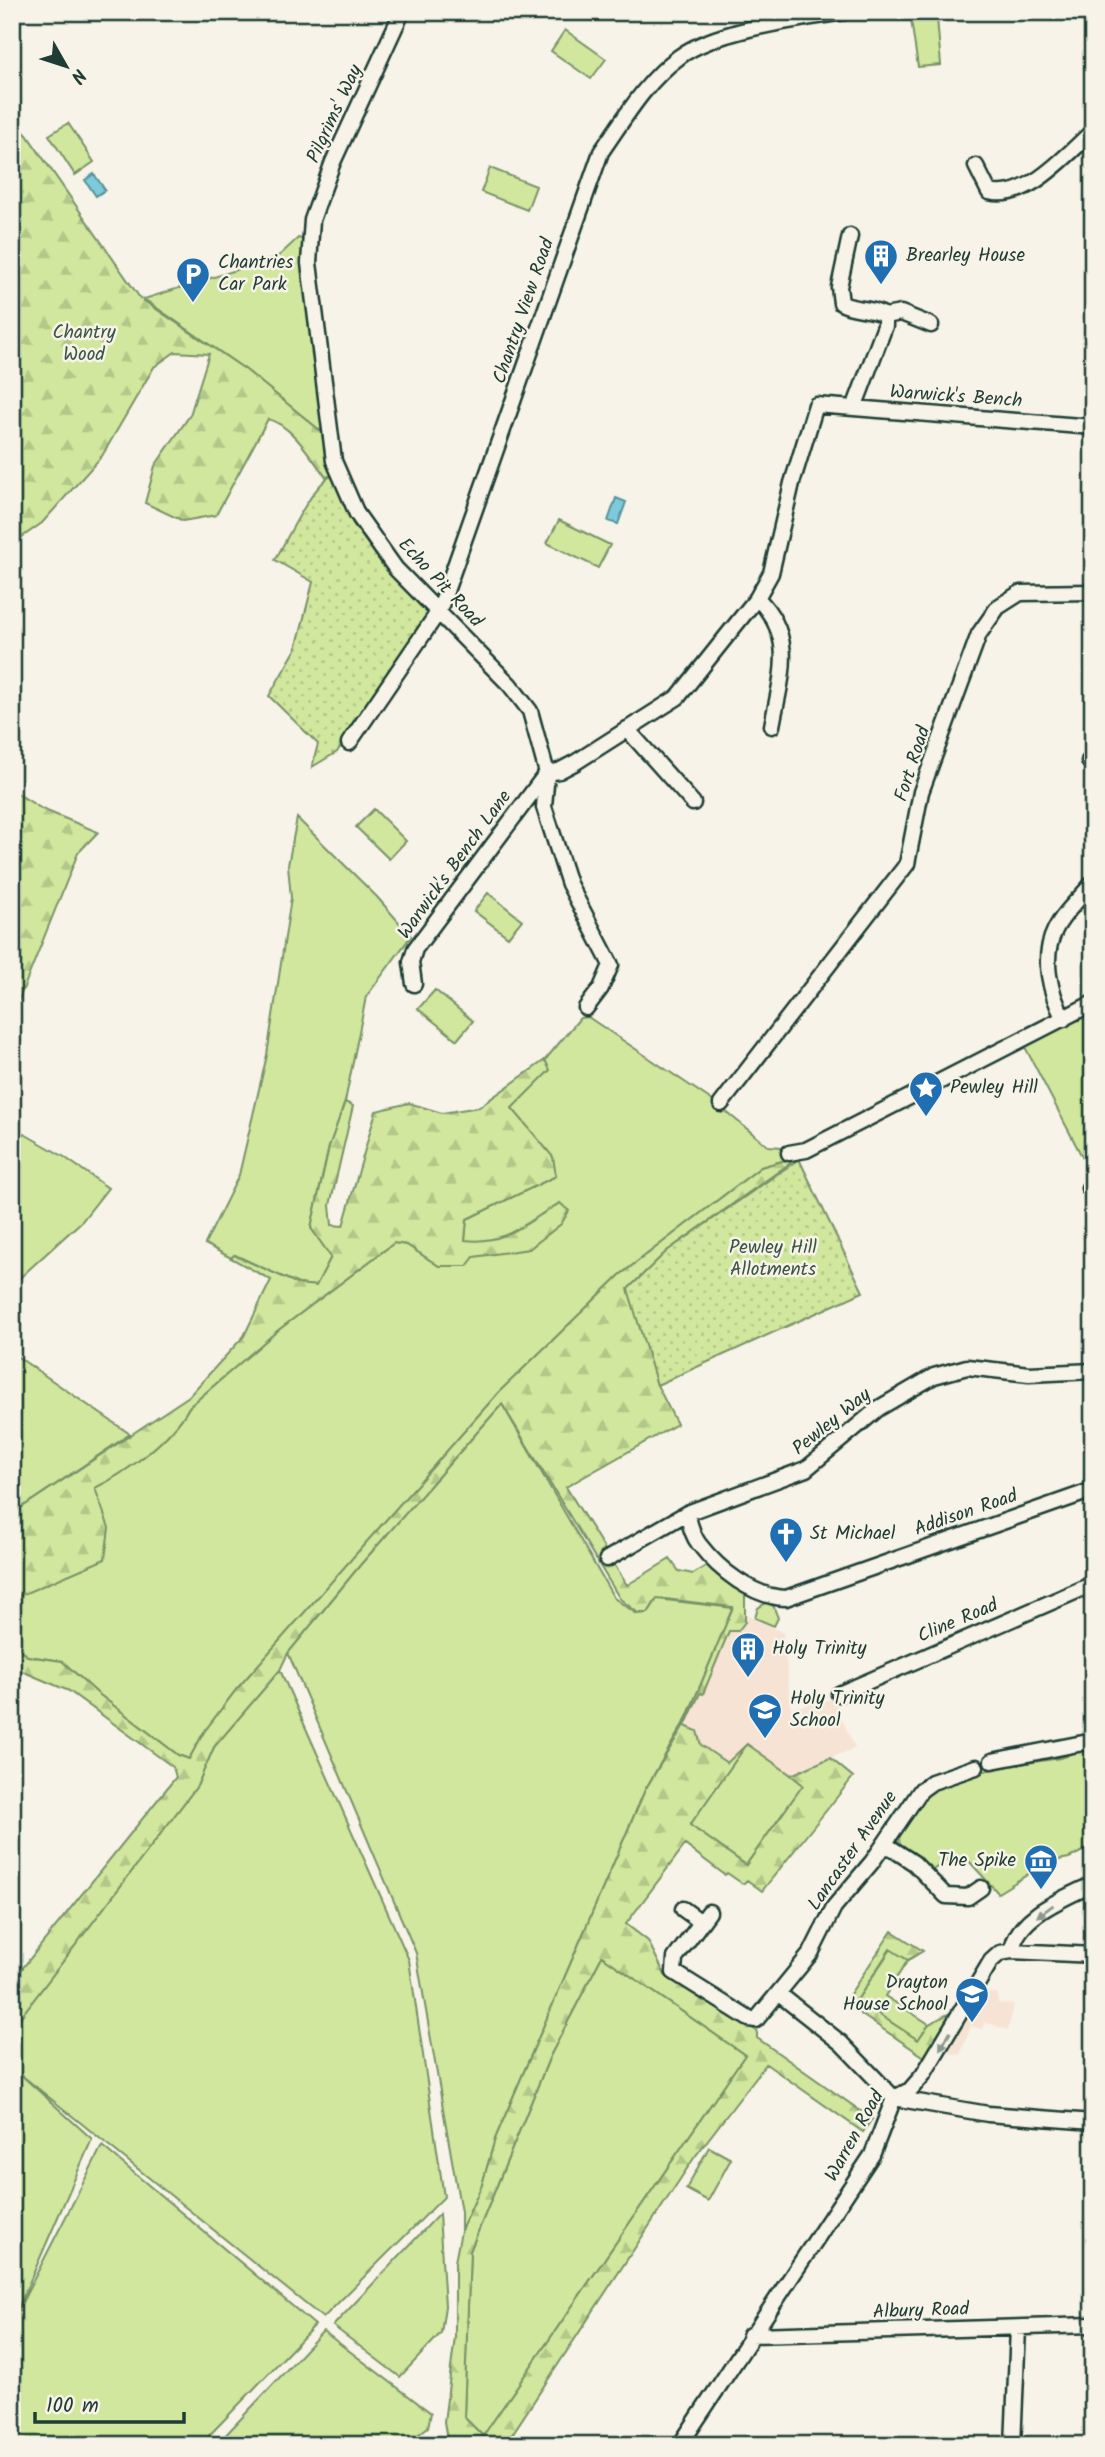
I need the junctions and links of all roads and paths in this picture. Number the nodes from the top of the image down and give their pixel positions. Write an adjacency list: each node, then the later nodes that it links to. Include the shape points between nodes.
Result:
1 (402, 12): 6 (street, Pilgrims' Way, via 315,206)
2 (844, 12): 13 (street, Chantry View Road, via 710,39 680,55 635,102 601,152)
3 (1093, 131): 4 (street, via 1040,176 1013,192 989,192)
4 (976, 166)
5 (850, 236): 7 (street, via 839,287 841,303)
6 (310, 238): 13 (street, Echo Pit Road, via 334,461 362,522 396,569)
7 (885, 316): 8 (street, via 901,313); 9 (street)
8 (931, 325)
9 (854, 408): 10 (street, Warwick's Bench); 12 (street, Warwick's Bench, via 816,405 771,573)
10 (1093, 427)
11 (1093, 592): 24 (street, Fort Road, via 1020,593 998,607 979,634 920,794 907,864)
12 (757, 598): 14 (street, via 771,612 782,639 784,657); 15 (street, via 678,697)
13 (439, 611): 16 (street, Chantry View Road); 17 (street, Echo Pit Road, via 530,711)
14 (772, 726)
15 (627, 729): 17 (street, via 559,771); 18 (street)
16 (349, 743)
17 (547, 773): 20 (street, Warwick's Bench Lane, via 415,949 411,962); 22 (street, Echo Pit Road, via 544,807 566,873 611,965)
18 (693, 803)
19 (1093, 883): 23 (street, via 1054,930 1047,969)
20 (414, 984)
21 (1093, 1003): 23 (street)
22 (586, 1009)
23 (1064, 1019): 25 (street, via 806,1150)
24 (721, 1104)
25 (789, 1153)
26 (1093, 1371): 28 (street, Pewley Way, via 1029,1374 967,1367 934,1376 879,1408 806,1469)
27 (1093, 1490): 28 (street, Addison Road, via 786,1598 758,1593 742,1583 699,1544)
28 (687, 1513): 29 (street, Pewley Way)
29 (607, 1559)
30 (1093, 1584): 31 (street, Cline Road)
31 (839, 1694)
32 (1093, 1741): 33 (street)
33 (992, 1761)
34 (976, 1767): 35 (street, Lancaster Avenue, via 921,1790)
35 (885, 1843): 37 (street, via 914,1863 946,1896 968,1897); 41 (street, Lancaster Avenue, via 834,1907 811,1953)
36 (1093, 1884): 39 (street, Warren Road, one-way to 39, via 1020,1929)
37 (981, 1888)
38 (683, 1909): 41 (street, Lancaster Avenue, via 705,1917 675,1958 674,1972 752,2020)
39 (1012, 1951): 40 (street); 42 (street, Warren Road, one-way to 42, via 996,1956 983,1972 943,2045 910,2090)
40 (1093, 1955)
41 (779, 1994): 42 (street, via 841,2043)
42 (894, 2098): 43 (street, via 988,2114); 46 (street, Warren Road, via 872,2155)
43 (1093, 2122)
44 (1093, 2325): 45 (street, Albury Road)
45 (1018, 2328): 46 (street, Albury Road); 48 (street)
46 (750, 2335): 47 (street, Warren Road)
47 (680, 2445)
48 (1013, 2445)

